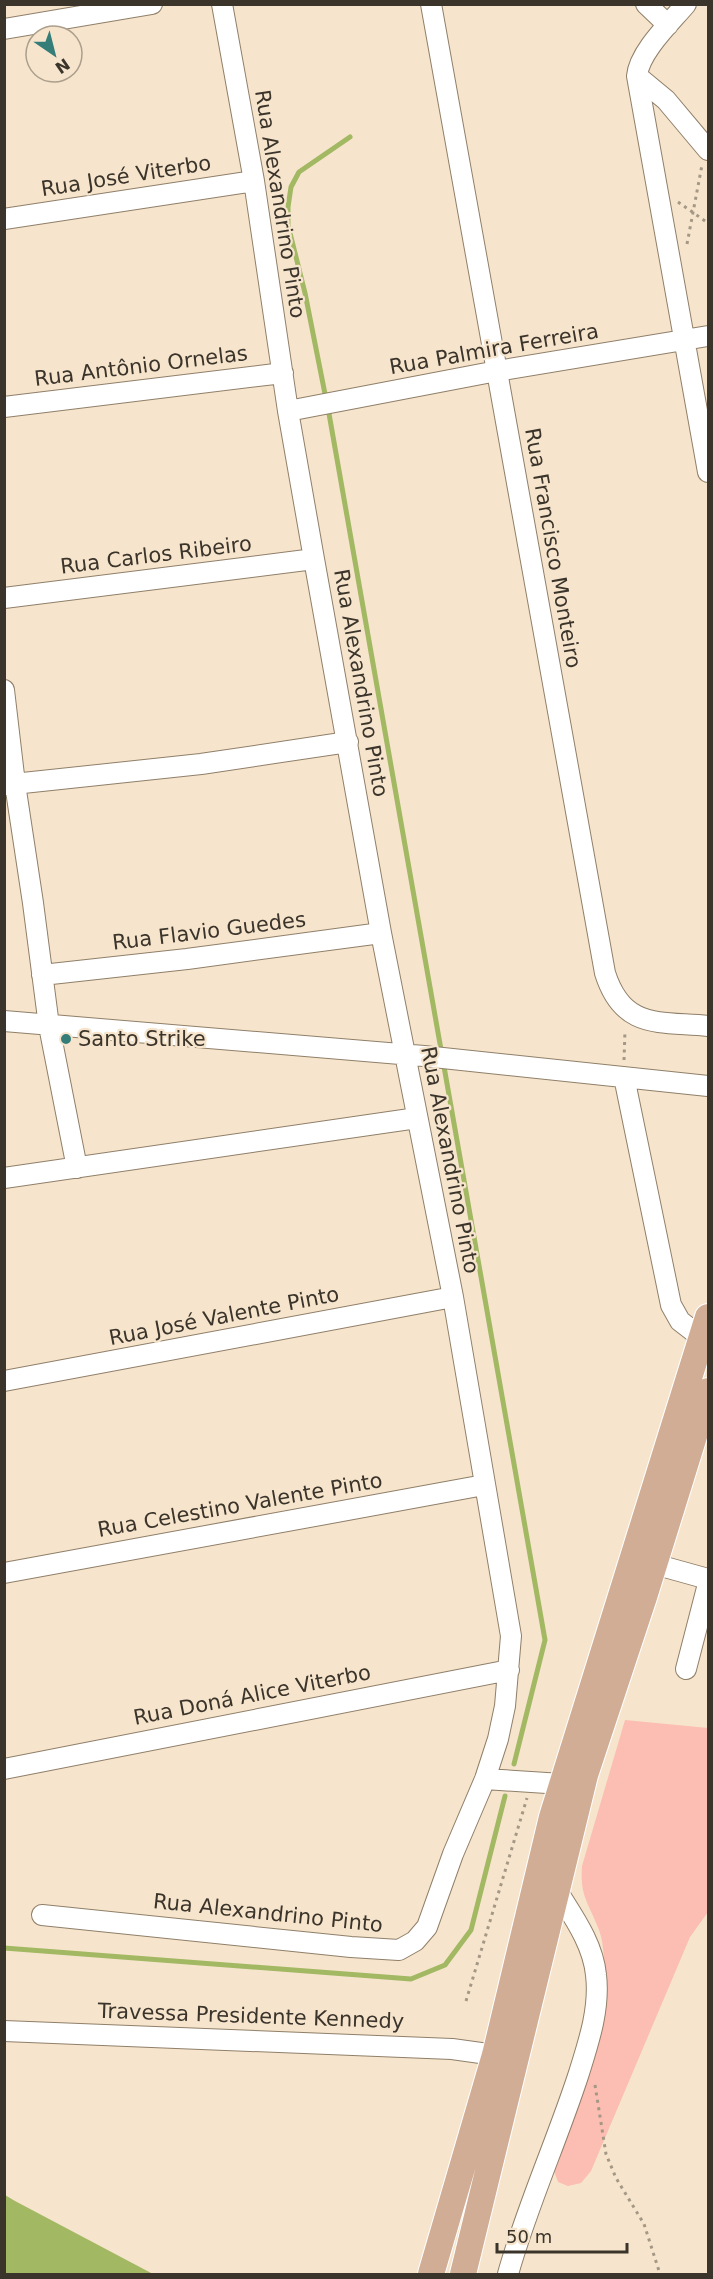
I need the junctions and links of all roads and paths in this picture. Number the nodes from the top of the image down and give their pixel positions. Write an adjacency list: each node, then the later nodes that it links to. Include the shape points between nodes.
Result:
1 (152, 4): 7 (street)
2 (222, 4): 10 (street, Rua Alexandrino Pinto)
3 (431, 4): 18 (street, Rua Francisco Monteiro)
4 (646, 4): 6 (street)
5 (686, 4): 6 (street)
6 (668, 25): 8 (street, via 640,63)
7 (4, 29)
8 (637, 76): 9 (street, via 666,100); 11 (street)
9 (707, 149): 12 (path)
10 (254, 181): 13 (street, Rua José Viterbo); 19 (street, Rua Alexandrino Pinto)
11 (657, 188): 12 (path); 17 (street)
12 (693, 213): 14 (path); 15 (path)
13 (4, 219)
14 (708, 223)
15 (685, 254)
16 (708, 336): 17 (street, Rua Palmira Ferreira)
17 (684, 341): 18 (street, Rua Palmira Ferreira); 22 (street)
18 (497, 371): 21 (street, Rua Palmira Ferreira); 30 (street, Rua Francisco Monteiro, via 597,935 608,981)
19 (283, 373): 20 (street, Rua Antônio Ornelas); 21 (street, Rua Alexandrino Pinto)
20 (4, 407)
21 (288, 411): 23 (street, Rua Alexandrino Pinto)
22 (708, 472)
23 (314, 559): 24 (street, Rua Carlos Ribeiro); 26 (street, Rua Alexandrino Pinto)
24 (4, 598)
25 (4, 690): 27 (street)
26 (348, 742): 27 (street, via 201,764); 28 (street, Rua Alexandrino Pinto)
27 (10, 784): 29 (street)
28 (381, 933): 29 (street, Rua Flavio Guedes); 34 (street, Rua Alexandrino Pinto)
29 (42, 975): 32 (street)
30 (626, 1010): 33 (street, via 650,1021); 35 (path)
31 (4, 1021): 32 (street)
32 (49, 1026): 34 (street); 38 (street)
33 (708, 1026)
34 (404, 1054): 35 (street); 37 (street, Rua Alexandrino Pinto)
35 (624, 1077): 36 (street); 41 (street, via 671,1305 680,1321)
36 (708, 1086)
37 (417, 1118): 38 (street); 40 (street, Rua Alexandrino Pinto)
38 (77, 1168): 39 (street)
39 (4, 1178)
40 (453, 1297): 42 (street, Rua José Valente Pinto); 44 (street, Rua Alexandrino Pinto)
41 (705, 1328): 54 (main road)
42 (4, 1381)
43 (708, 1391): 45 (main road)
44 (484, 1485): 46 (street, Rua Celestino Valente Pinto); 50 (street, Rua Alexandrino Pinto, via 511,1636)
45 (654, 1564): 47 (street); 55 (main road, via 585,1775)
46 (4, 1573)
47 (708, 1579)
48 (708, 1584): 49 (street)
49 (686, 1669)
50 (509, 1670): 51 (street, Rua Doná Alice Viterbo); 52 (street, Rua Alexandrino Pinto, via 498,1739)
51 (4, 1769)
52 (485, 1779): 53 (street); 56 (street, Rua Alexandrino Pinto, via 427,1927 415,1941 399,1950)
53 (531, 1782): 54 (street); 57 (path)
54 (562, 1784): 59 (main road)
55 (556, 1889): 62 (main road); 63 (street, via 586,1940 596,1973 597,2001 565,2116)
56 (42, 1915)
57 (466, 2001)
58 (4, 2031): 59 (street, Travessa Presidente Kennedy, via 452,2049)
59 (495, 2055): 61 (main road)
60 (594, 2076): 64 (path, via 606,2154 644,2224)
61 (431, 2274)
62 (463, 2274)
63 (508, 2274)
64 (660, 2274)

